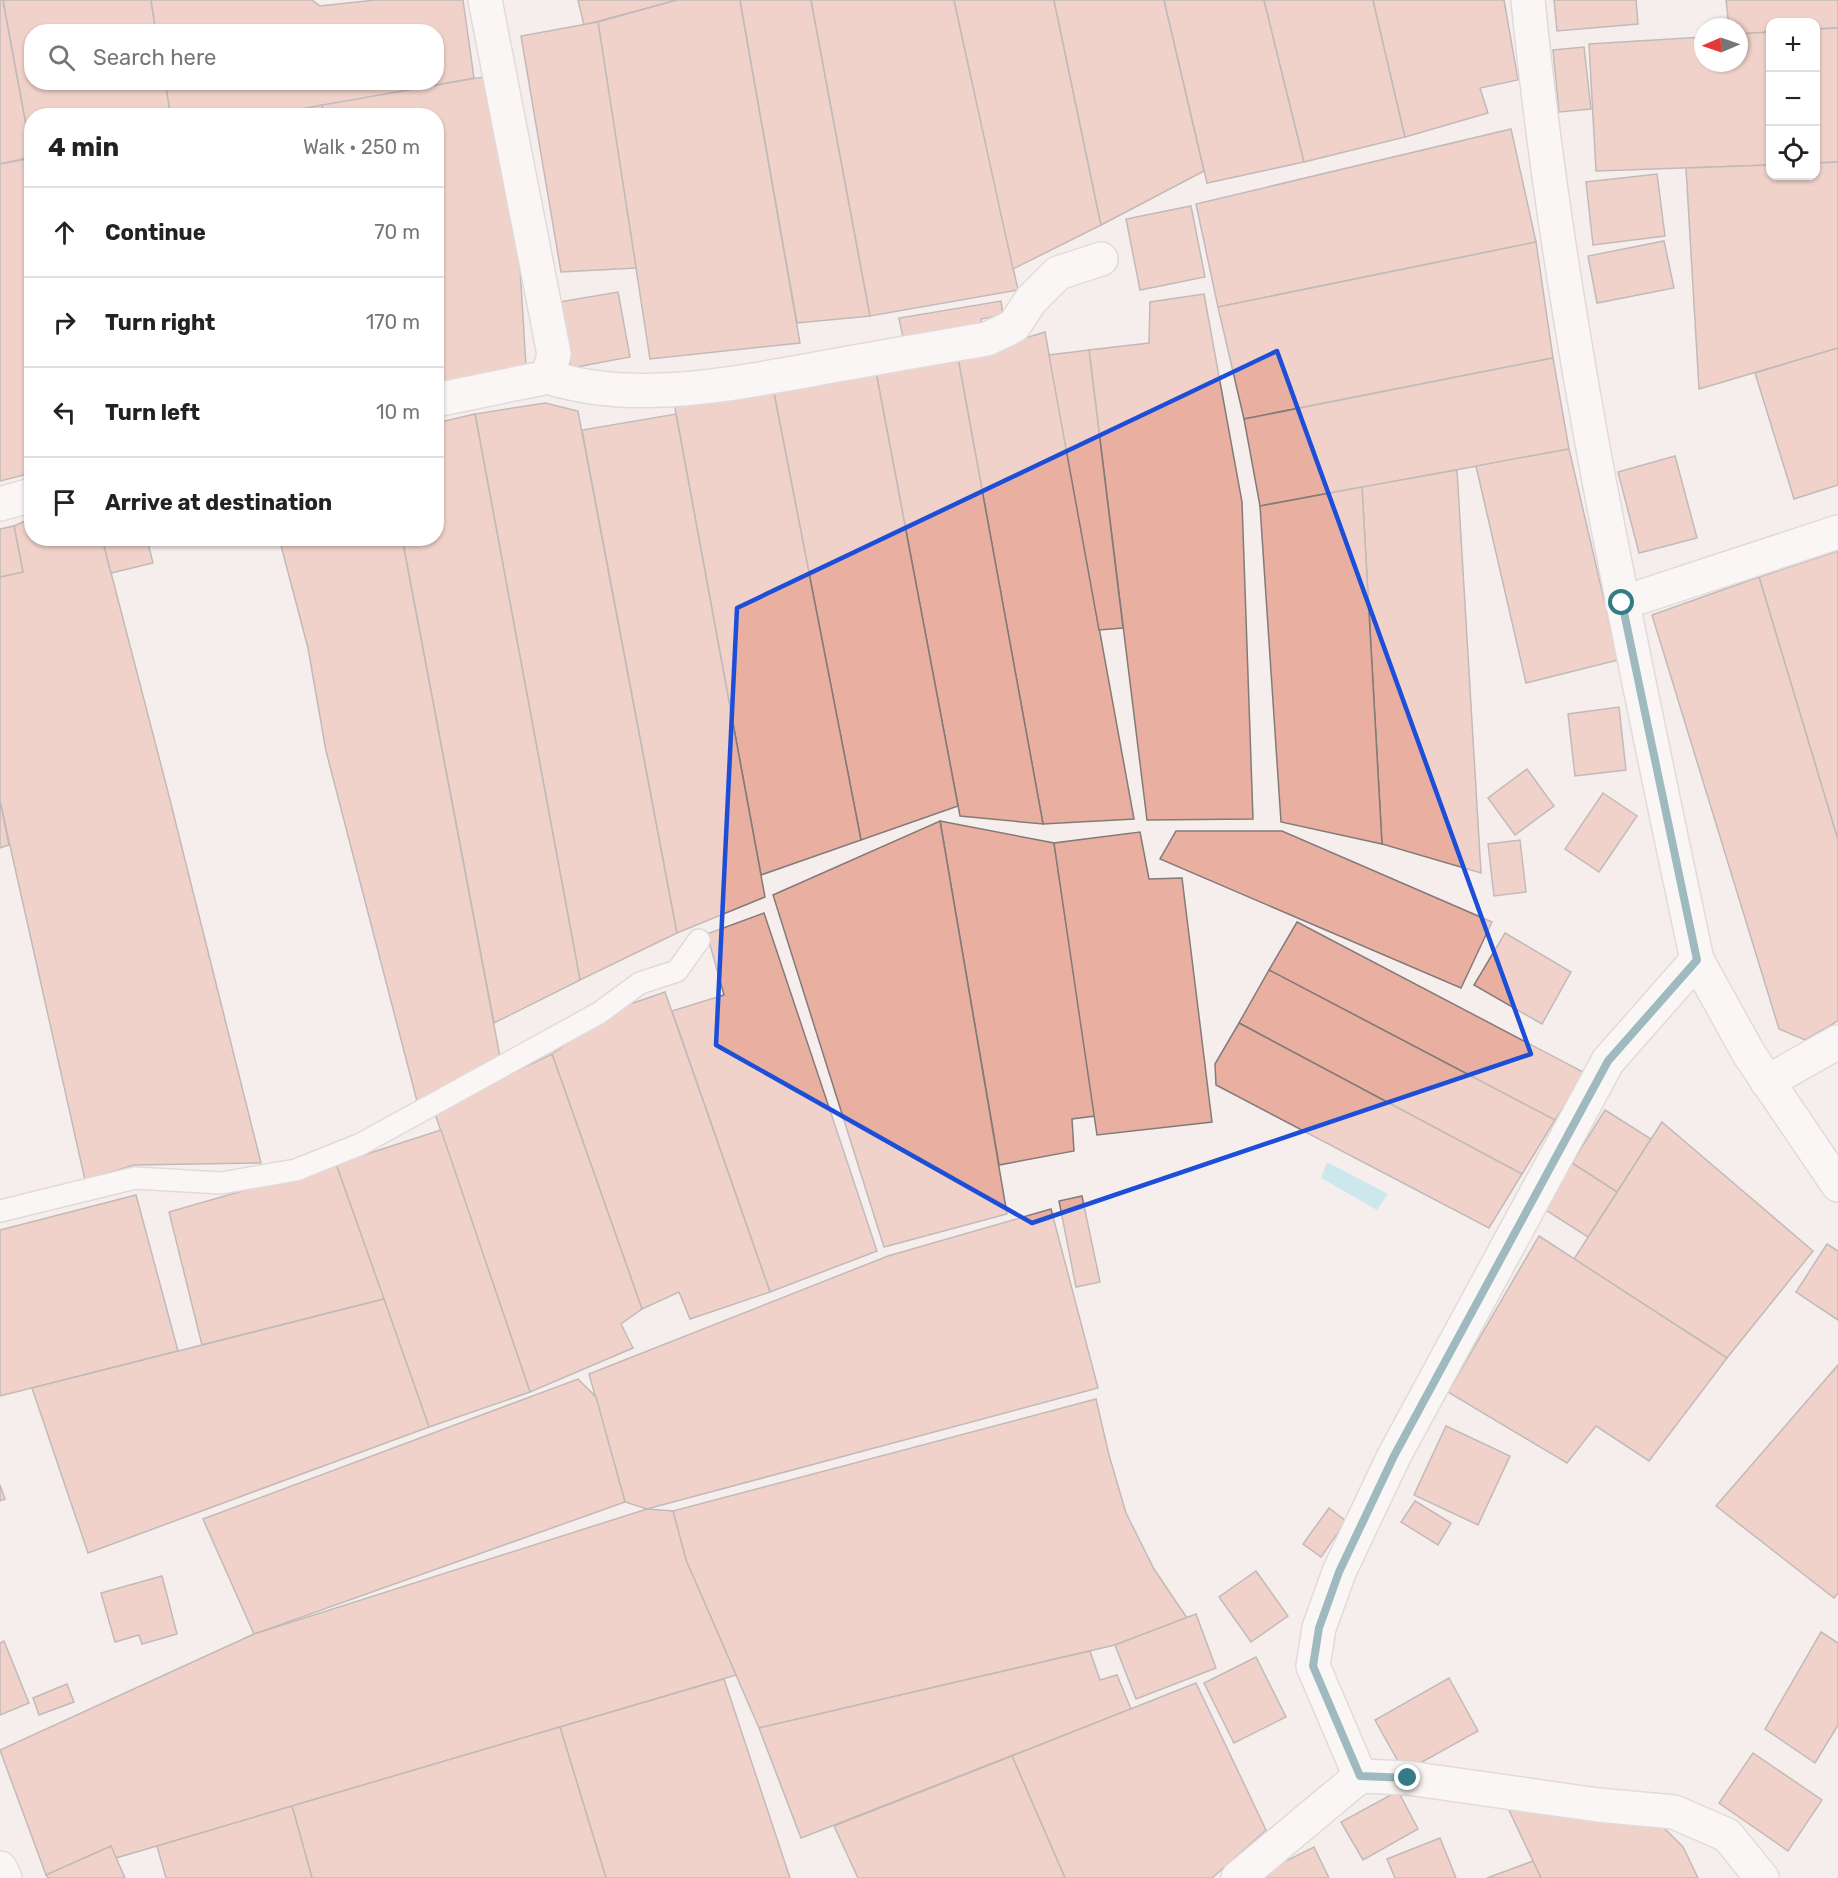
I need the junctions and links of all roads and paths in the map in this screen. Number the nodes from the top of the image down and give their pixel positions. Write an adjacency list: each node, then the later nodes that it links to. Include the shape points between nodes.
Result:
1 (485, 0): 4 (street, via 554,354)
2 (1528, 0): 9 (street, via 1569,311)
3 (1101, 259): 4 (street, via 1058,273 1031,300 1014,326 987,339 726,384 626,392 576,386)
4 (549, 377): 5 (street)
5 (444, 398)
6 (24, 497): 7 (street)
7 (0, 504)
8 (1838, 532): 9 (street)
9 (1622, 603): 11 (street)
10 (699, 940): 15 (lane, via 677,971 640,983 599,1012 361,1144 296,1170 220,1183 135,1178)
11 (1697, 960): 13 (street); 16 (street, via 1608,1061 1394,1456 1339,1572 1319,1628 1313,1666)
12 (1838, 1042): 13 (street)
13 (1767, 1082): 14 (street)
14 (1838, 1185)
15 (0, 1211)
16 (1360, 1776): 19 (street); 20 (street, via 1408,1778 1674,1812 1727,1835)
17 (0, 1868): 18 (street)
18 (5, 1878)
19 (1238, 1878)
20 (1762, 1878)

